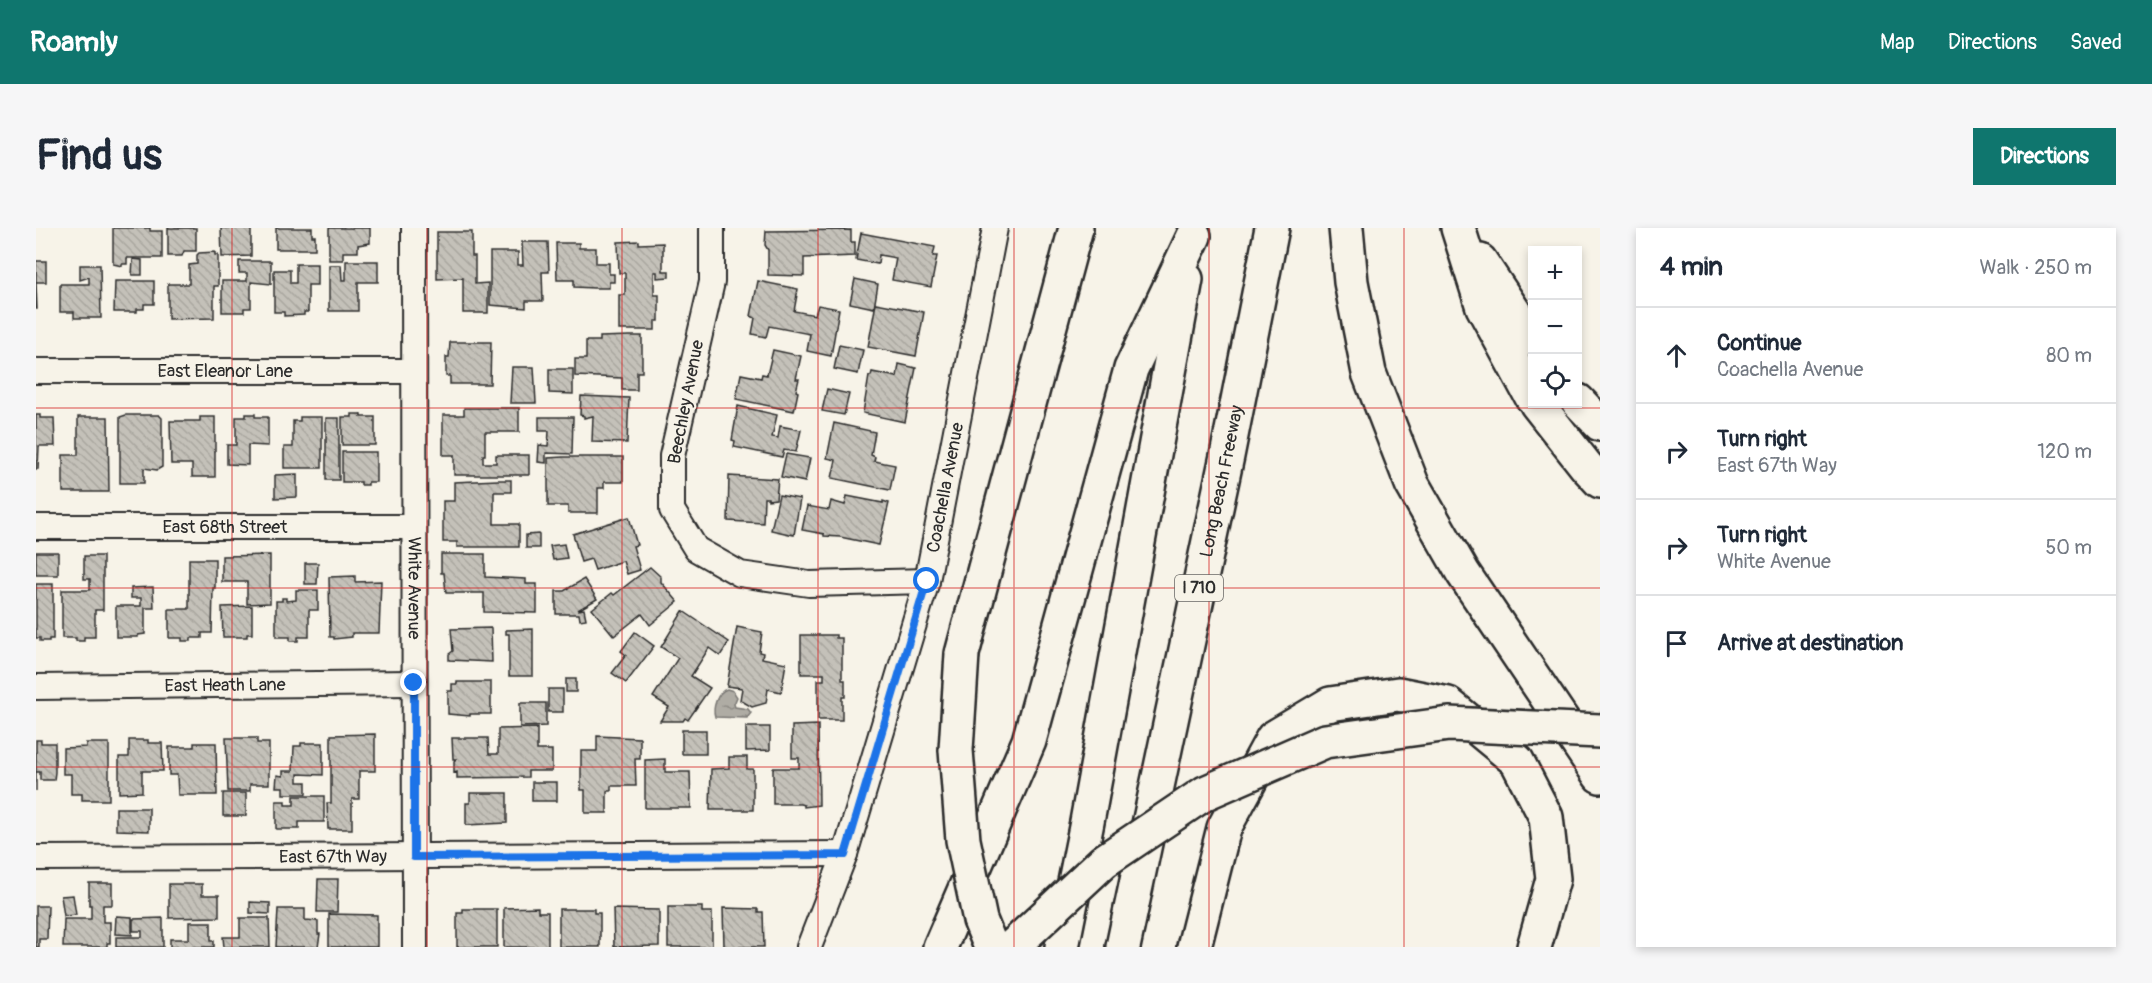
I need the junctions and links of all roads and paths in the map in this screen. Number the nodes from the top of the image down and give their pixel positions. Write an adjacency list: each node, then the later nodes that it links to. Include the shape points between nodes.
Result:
1 (414, 228): 11 (street, White Avenue)
2 (712, 228): 19 (street, Beechley Avenue, via 712,282 672,456 672,510 696,549 740,574 809,584)
3 (995, 228): 19 (street, Coachella Avenue)
4 (1076, 228): 30 (highway, bridge, via 963,654 956,750 963,840 980,920)
5 (1272, 228): 33 (highway, Long Beach Freeway / I 710)
6 (1346, 228): 23 (highway, via 1351,282 1369,373 1412,484 1463,573)
7 (1459, 228): 9 (highway); 12 (highway, via 1484,307)
8 (1195, 232): 29 (highway, via 1131,369 1029,741); 32 (highway)
9 (1528, 332)
10 (36, 371): 11 (street, East Eleanor Lane)
11 (414, 371): 18 (street, White Avenue)
12 (1528, 389)
13 (1582, 405): 15 (highway)
14 (1540, 408): 16 (highway)
15 (1600, 424)
16 (1600, 481)
17 (36, 527): 18 (street, East 68th Street)
18 (414, 527): 20 (street, White Avenue)
19 (927, 581): 24 (street, Coachella Avenue)
20 (414, 683): 21 (street, East Heath Lane); 25 (street, White Avenue)
21 (36, 687)
22 (1600, 731): 31 (highway, bridge, via 1449,724 1325,741 1205,793 1104,861)
23 (1600, 777)
24 (845, 855): 25 (street, East 67th Way); 28 (street, Coachella Avenue)
25 (414, 857): 26 (street, East 67th Way); 27 (street, White Avenue)
26 (36, 858)
27 (414, 947)
28 (809, 947)
29 (940, 947)
30 (991, 947)
31 (1012, 947)
32 (1062, 947)
33 (1123, 947)
34 (1194, 947): 35 (highway, via 1224,828 1273,738 1330,704 1398,694 1448,704 1517,761 1546,817 1553,879)
35 (1534, 947)

